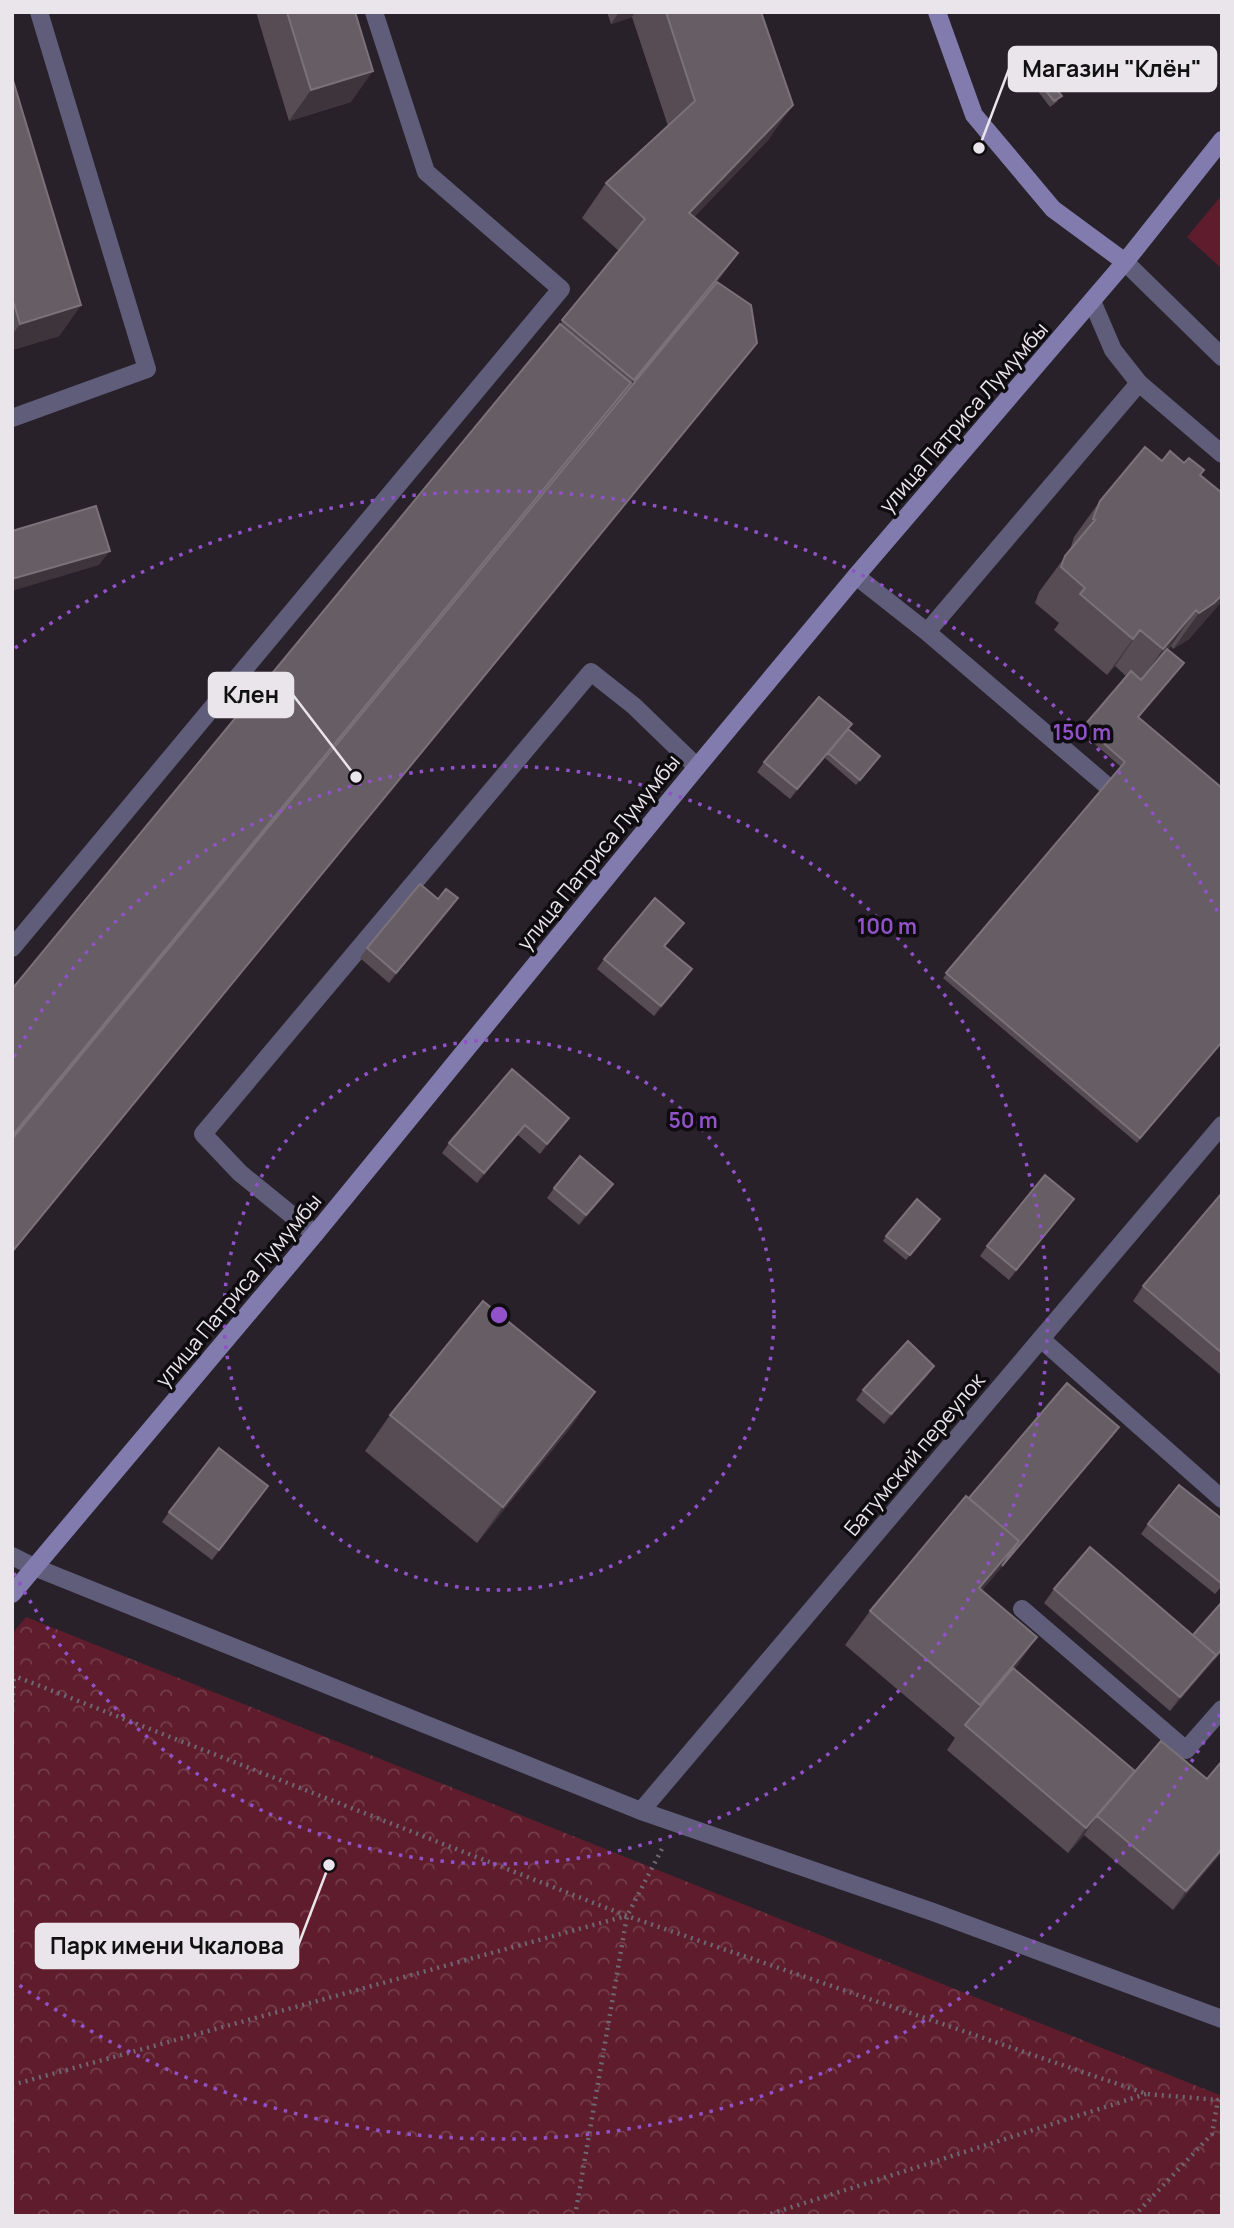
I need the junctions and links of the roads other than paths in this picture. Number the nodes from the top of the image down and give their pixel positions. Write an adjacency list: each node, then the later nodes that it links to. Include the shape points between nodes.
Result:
1 (39, 12): 9 (street, via 146,369)
2 (374, 12): 15 (street, via 426,172 561,289)
3 (937, 12): 5 (street, via 974,115 1054,209)
4 (1222, 141): 5 (street, улица Патриса Лумумбы)
5 (1125, 262): 6 (street, улица Патриса Лумумбы); 7 (street)
6 (1092, 301): 8 (street, via 1114,350); 11 (street, улица Патриса Лумумбы)
7 (1222, 357)
8 (1139, 383): 10 (street); 12 (street)
9 (12, 418)
10 (1222, 454)
11 (856, 576): 12 (street); 13 (street, улица Патриса Лумумбы)
12 (927, 632): 14 (street)
13 (697, 767): 17 (street, улица Патриса Лумумбы); 17 (street, via 591,672 203,1134 240,1172)
14 (1106, 785)
15 (12, 948)
16 (1218, 1138): 18 (street, Батумский переулок)
17 (315, 1234): 21 (street, улица Патриса Лумумбы)
18 (1041, 1339): 19 (street); 25 (street, Батумский переулок)
19 (1222, 1499)
20 (12, 1556): 21 (street)
21 (34, 1567): 22 (street, улица Патриса Лумумбы); 25 (street)
22 (12, 1594)
23 (1022, 1609): 24 (street, via 1186,1751)
24 (1222, 1709)
25 (642, 1811): 26 (street)
26 (1222, 2019)

